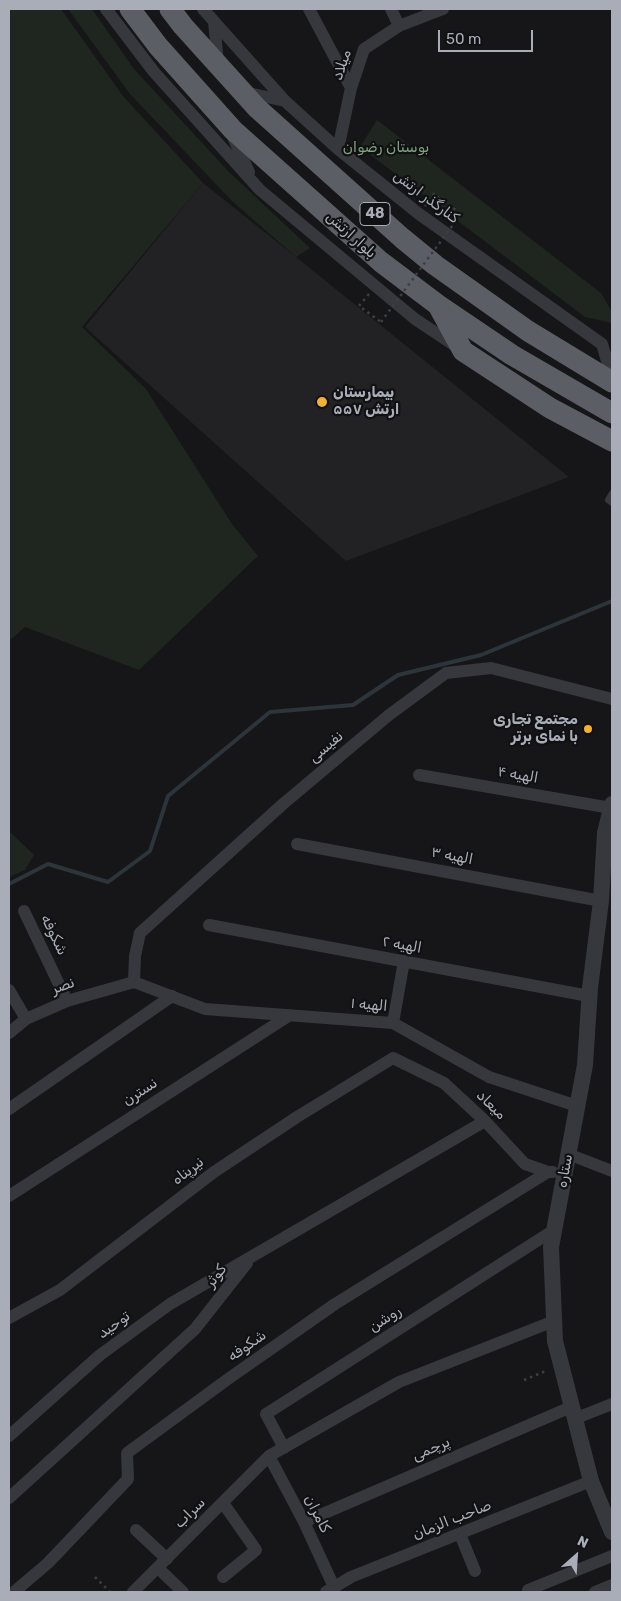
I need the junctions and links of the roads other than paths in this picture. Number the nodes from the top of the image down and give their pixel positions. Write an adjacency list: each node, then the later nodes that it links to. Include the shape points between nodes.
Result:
1 (106, 9): 16 (street, via 154,72)
2 (130, 9): 14 (highway, بلوار ارتش / 48, via 158,46)
3 (170, 9): 10 (highway, 48)
4 (203, 9): 8 (street, کنارگذر ارتش)
5 (309, 9): 11 (street)
6 (392, 9): 9 (street)
7 (443, 9): 9 (street, میلاد)
8 (214, 22): 10 (street); 13 (street, کنارگذر ارتش)
9 (399, 26): 11 (street, میلاد, via 364,49)
10 (218, 66): 12 (highway, 48)
11 (351, 88): 15 (street, میلاد)
12 (241, 91): 13 (street); 20 (highway, 48, via 256,108 435,265 528,331)
13 (285, 101): 15 (street, کنارگذر ارتش)
14 (226, 122): 16 (street); 17 (highway, بلوار ارتش / 48, via 381,262)
15 (338, 149): 19 (street, کنارگذر ارتش, via 419,214 602,344)
16 (255, 185): 18 (street, via 416,319)
17 (438, 305): 18 (highway); 21 (highway, بلوار ارتش / 48, via 512,355)
18 (463, 350): 22 (highway, via 550,408)
19 (612, 378)
20 (612, 382)
21 (612, 412)
22 (612, 441)
23 (612, 493): 24 (lane, via 608,500)
24 (612, 503)
25 (612, 699): 33 (street, نفیسی, via 491,668 446,672 283,804 140,933)
26 (419, 775): 27 (street, الهیه ۴)
27 (612, 806): 29 (street, ستاره, via 605,833)
28 (296, 844): 29 (street, الهیه ۳)
29 (601, 901): 36 (street, ستاره)
30 (24, 911): 37 (street, شکوفه)
31 (209, 926): 32 (street, الهیه ۲)
32 (404, 962): 36 (street, الهیه ۲); 40 (street)
33 (134, 982): 35 (street, الهیه ۱); 37 (street, نصر)
34 (9, 990): 39 (street)
35 (172, 996): 38 (street, الهیه ۱, via 205,1010); 44 (street)
36 (589, 996): 43 (street, ستاره, via 585,1065)
37 (67, 1000): 39 (street, نصر)
38 (290, 1015): 40 (street, الهیه ۱); 50 (street, نسترن)
39 (26, 1019): 41 (street, نصر)
40 (392, 1023): 43 (street, الهیه ۱, via 489,1077)
41 (9, 1033)
42 (393, 1058): 45 (street, میعاد, via 444,1083); 53 (street, نیرپناه, via 221,1167 60,1290)
43 (577, 1106): 46 (street, ستاره)
44 (9, 1108)
45 (485, 1122): 48 (street, میعاد, via 525,1164); 52 (street, کوثر)
46 (568, 1154): 47 (street); 49 (street, ستاره)
47 (612, 1171)
48 (548, 1172): 49 (street, میعاد); 74 (street, شکوفه, via 335,1304 127,1453 128,1479 48,1563)
49 (564, 1172): 51 (street, ستاره)
50 (9, 1196)
51 (554, 1230): 54 (street, ستاره, via 551,1246); 58 (street, روشن, via 266,1414)
52 (251, 1257): 57 (street, توحید, via 170,1304 100,1355); 61 (street, کوثر, via 195,1330)
53 (9, 1318)
54 (554, 1321): 56 (street, ستاره, via 555,1341); 58 (street, سراب, via 399,1382)
55 (612, 1404): 56 (street)
56 (572, 1413): 60 (street, ستاره); 63 (street, پرچمی)
57 (9, 1436)
58 (284, 1448): 59 (street, سراب)
59 (269, 1456): 62 (street, سراب); 63 (street, کامران)
60 (590, 1481): 65 (street, ستاره); 66 (street, صاحب الزمان)
61 (9, 1498)
62 (222, 1503): 68 (street, سراب); 70 (street, via 256,1550)
63 (304, 1522): 72 (street, کامران)
64 (136, 1530): 68 (street)
65 (612, 1532)
66 (460, 1534): 69 (street); 72 (street, صاحب الزمان, via 351,1577)
67 (612, 1556): 73 (street)
68 (162, 1563): 75 (street, سراب); 76 (street)
69 (475, 1571)
70 (223, 1577)
71 (612, 1585): 77 (street)
72 (330, 1590)
73 (528, 1590)
74 (14, 1592)
75 (133, 1592)
76 (182, 1592)
77 (595, 1592)

